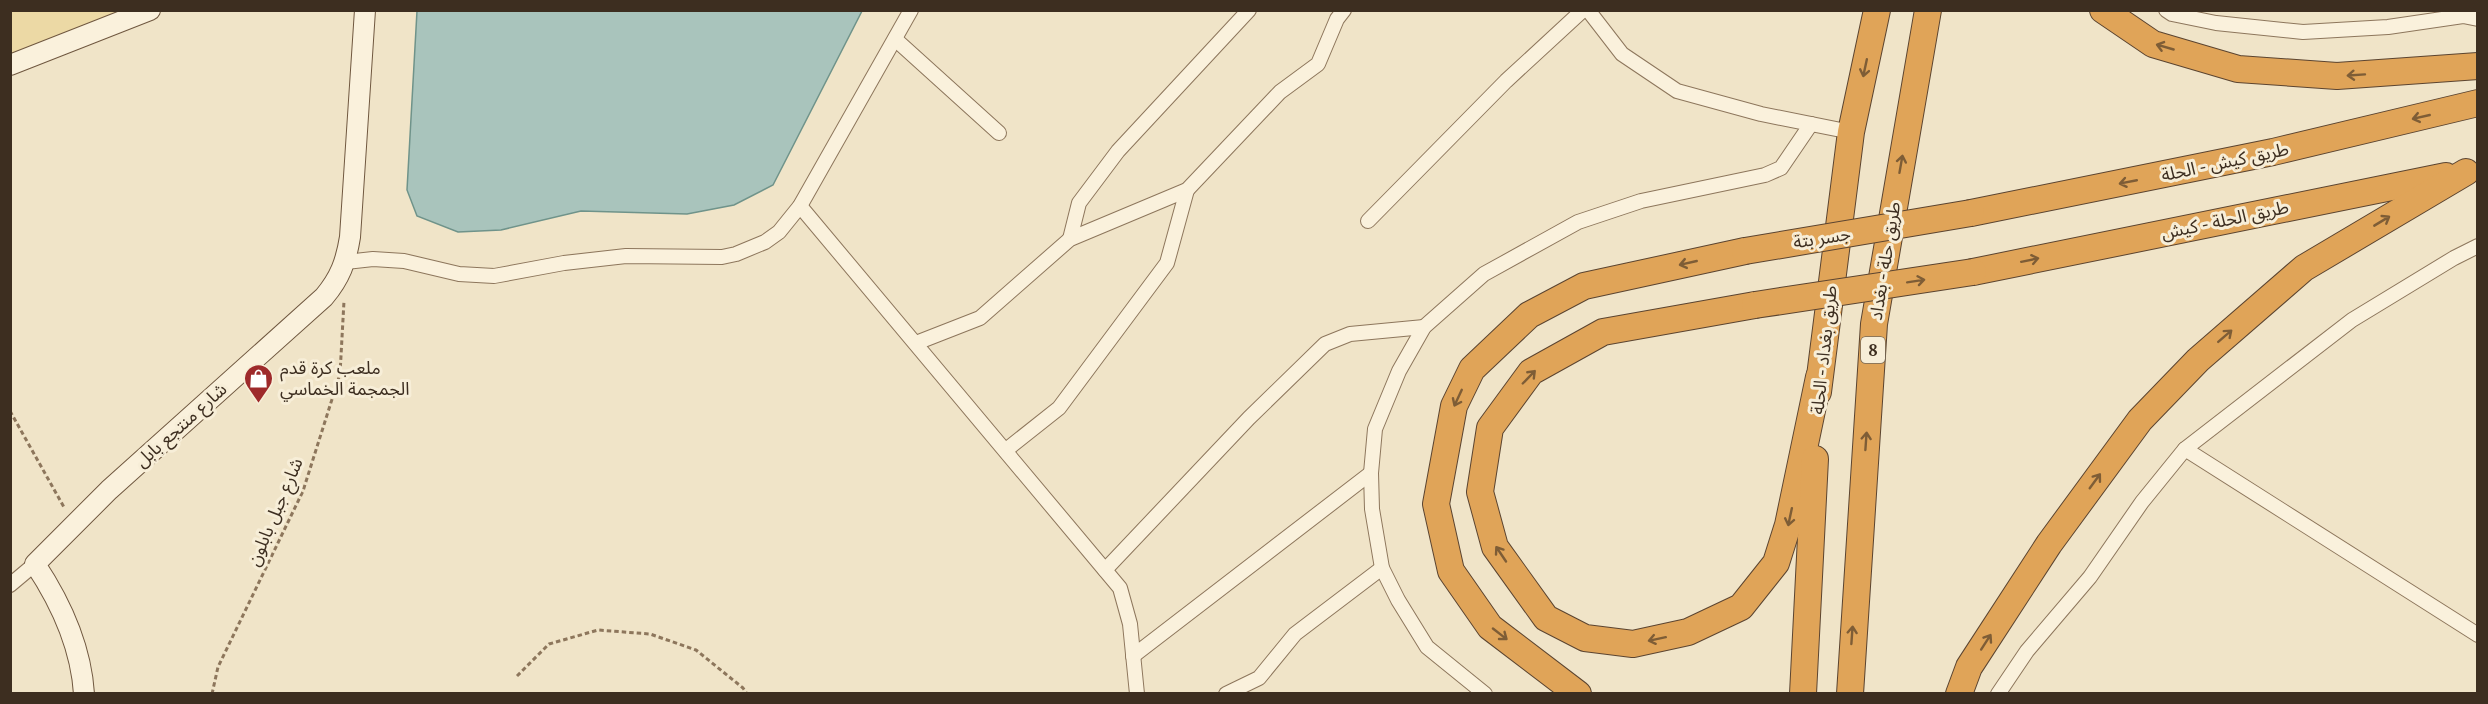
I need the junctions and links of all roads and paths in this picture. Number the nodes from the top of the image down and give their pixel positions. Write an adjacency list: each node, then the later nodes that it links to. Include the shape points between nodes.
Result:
1 (150, 10): 15 (street)
2 (365, 10): 28 (street, شارع منتجع بابل)
3 (910, 10): 14 (street)
4 (1249, 10): 26 (street, via 1118,151 1079,203)
5 (1344, 10): 22 (street, via 1318,64 1280,92)
6 (1583, 10): 25 (street, via 1506,81)
7 (1588, 10): 18 (street, via 1622,54 1677,91)
8 (1877, 10): 19 (highway, طريق بغداد - الحلة, one-way to 19)
9 (1928, 10): 53 (highway, طريق حلة - بغداد / 8, one-way to 9, via 1874,324)
10 (2103, 10): 16 (highway, one-way to 10, via 2337,76 2238,69 2153,44)
11 (2166, 10): 12 (street, via 2216,22 2303,32 2388,27)
12 (2467, 13): 13 (street)
13 (2478, 19)
14 (894, 39): 20 (street); 23 (street)
15 (10, 65)
16 (2478, 66)
17 (2478, 104): 24 (highway, طريق كيش - الحلة, one-way to 24, via 2273,152)
18 (1811, 124): 19 (street); 30 (street, via 1781,168 1765,175 1641,201 1578,222 1484,274)
19 (1851, 132): 32 (highway, طريق بغداد - الحلة)
20 (999, 134)
21 (2472, 170): 32 (highway, طريق الحلة - كيش, one-way to 21, bridge, via 1788,525 1776,563 1741,607 1688,632 1633,644 1585,638 1546,618 1495,547 1480,492 1490,428 1531,372 1603,332 1973,272); 54 (highway, one-way to 21, via 1969,668 2049,544 2140,420 2191,367 2304,268)
22 (1187, 190): 26 (street); 35 (street, via 1167,263 1059,408)
23 (800, 206): 28 (street, via 779,232 765,242 722,257 615,257 494,276 459,274 404,261); 31 (street)
24 (1971, 213): 51 (highway, جسر بتة, one-way to 51, bridge, via 1745,251 1584,286 1529,315 1472,369 1454,406 1436,504 1451,571 1490,627)
25 (1368, 221)
26 (1070, 239): 31 (street, via 980,318)
27 (2478, 246): 34 (street, via 2352,320)
28 (346, 262): 37 (street, شارع منتجع بابل, via 324,297 109,490)
29 (344, 296): 46 (path, شارع جبل بابلون, via 340,374 303,491 218,667)
30 (1424, 327): 36 (street, via 1375,429); 40 (street, via 1350,334 1325,344)
31 (916, 343): 35 (street)
32 (1819, 377): 52 (highway, طريق بغداد - الحلة)
33 (10, 411): 37 (path)
34 (2185, 449): 42 (street); 55 (street)
35 (1006, 450): 40 (street)
36 (1371, 473): 39 (street, via 1372,508); 43 (street)
37 (75, 526): 38 (street, شارع منتجع بابل)
38 (35, 564): 41 (street); 45 (street, via 53,591 72,635)
39 (1382, 568): 49 (street, via 1295,634 1259,678); 50 (street, via 1427,647)
40 (1105, 570): 43 (street, via 1120,588 1130,624)
41 (10, 585)
42 (2478, 635)
43 (1133, 656): 48 (street)
44 (517, 676): 47 (path, via 549,644 608,630 650,634 696,650)
45 (84, 693)
46 (212, 693)
47 (747, 693)
48 (1137, 693)
49 (1226, 693)
50 (1485, 693)
51 (1578, 693)
52 (1803, 693)
53 (1850, 693)
54 (1959, 693)
55 (1998, 693)

